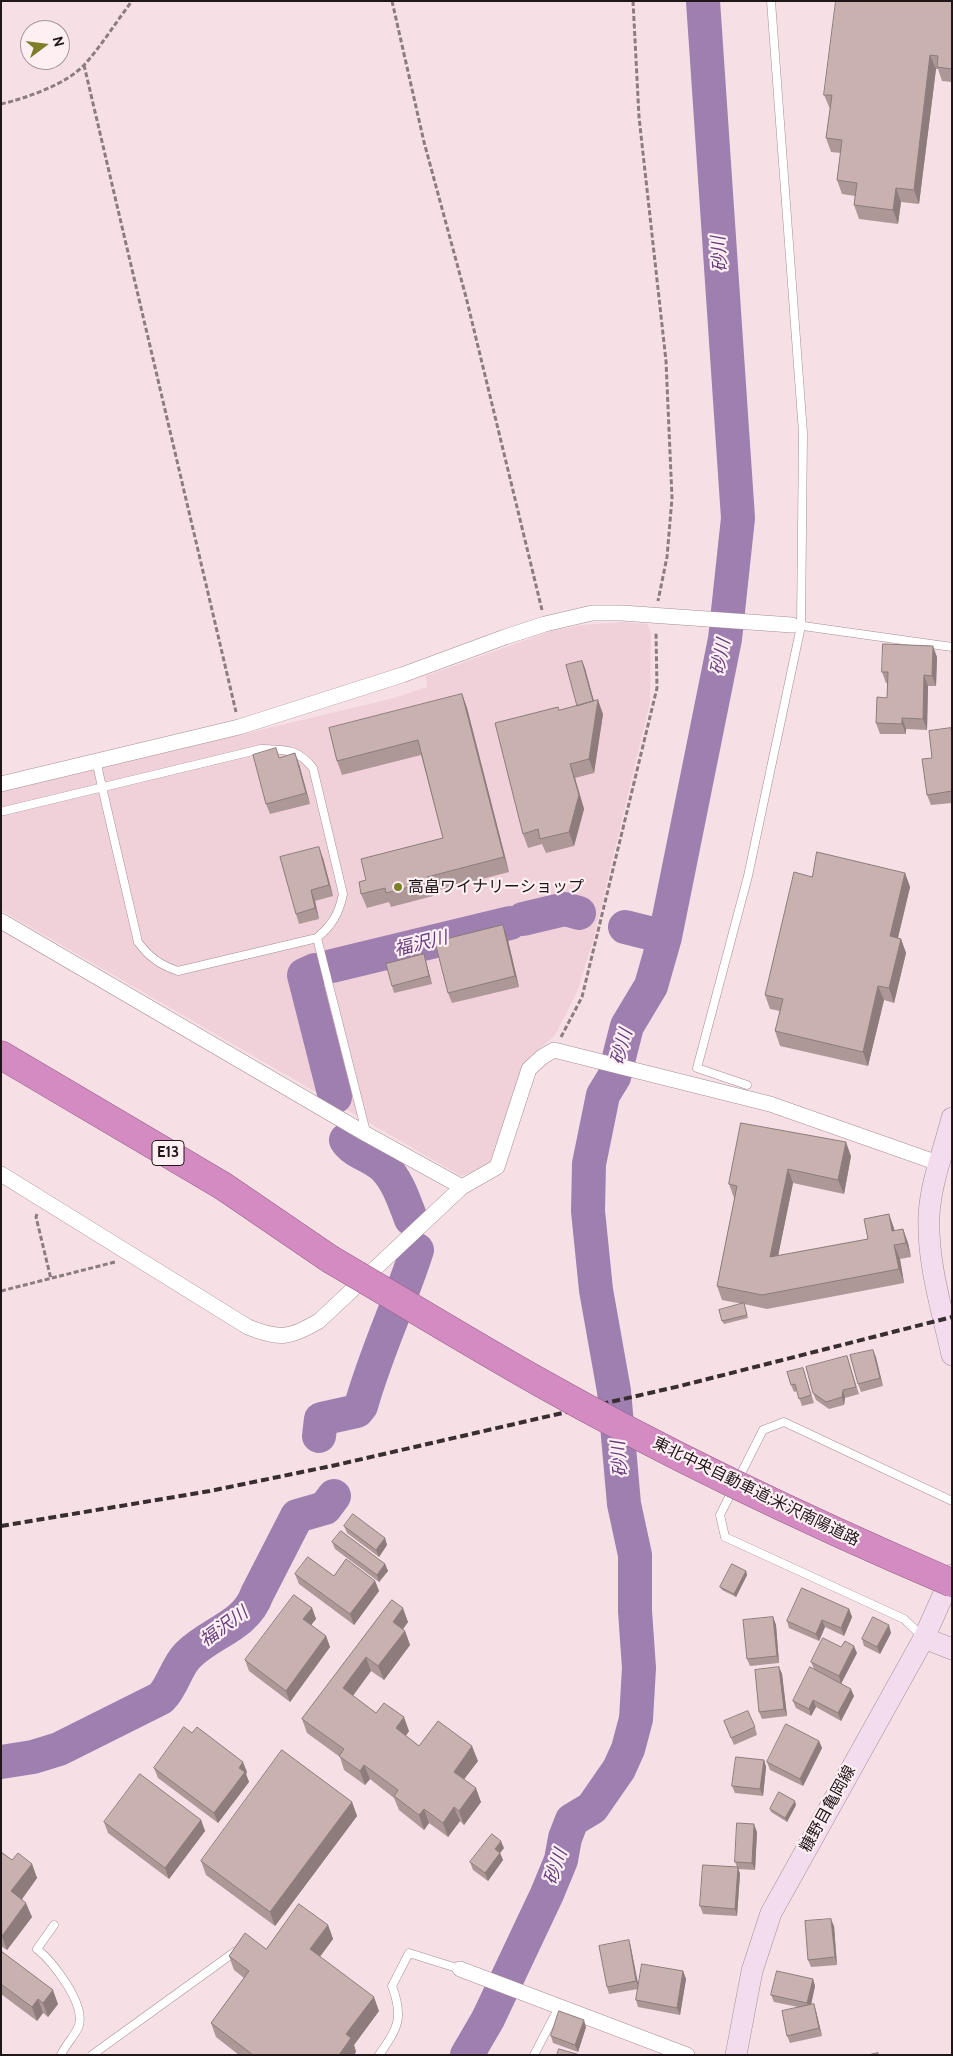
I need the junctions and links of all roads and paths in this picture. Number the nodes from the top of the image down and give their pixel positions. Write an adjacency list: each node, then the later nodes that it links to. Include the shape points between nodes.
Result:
1 (132, 1): 5 (path)
2 (392, 1): 8 (path, via 424,142 466,297)
3 (632, 1): 7 (path, via 640,117 666,361 672,498)
4 (772, 1): 9 (lane, via 803,434)
5 (84, 65): 6 (path, via 59,82 22,99); 11 (path)
6 (1, 104)
7 (661, 615): 8 (street, via 592,613); 9 (street); 18 (path, via 657,688 582,997)
8 (546, 624): 11 (street, via 402,675)
9 (796, 625): 10 (lane); 21 (lane, via 748,876 697,1068)
10 (952, 648)
11 (239, 727): 12 (street)
12 (96, 760): 13 (street); 14 (lane)
13 (1, 784)
14 (102, 787): 15 (lane); 17 (lane, via 138,942 150,957 178,971); 17 (lane, via 261,749 303,755 313,768 344,894 331,926)
15 (4, 811)
16 (1, 921): 23 (street)
17 (317, 938): 23 (lane)
18 (554, 1050): 24 (street, via 770,1104); 26 (street, via 529,1069 497,1167)
19 (1, 1055): 29 (highway, 東北中央自動車道;米沢南陽道路 / E13, via 223,1186)
20 (1, 1070): 29 (highway, 東北中央自動車道;米沢南陽道路 / E13, via 217,1199)
21 (747, 1085)
22 (951, 1123): 24 (main road)
23 (366, 1134): 26 (street)
24 (938, 1163): 32 (main road, via 929,1214 930,1253)
25 (1, 1174): 27 (street)
26 (462, 1187): 28 (street, via 319,1321 285,1337 267,1335 248,1327)
27 (44, 1202): 28 (street); 30 (path, via 36,1217)
28 (128, 1253): 30 (path, via 112,1264)
29 (330, 1258): 35 (highway, 東北中央自動車道;米沢南陽道路 / E13, bridge, via 542,1383 644,1437 770,1502)
30 (51, 1279): 31 (path)
31 (1, 1291)
32 (952, 1355)
33 (952, 1501): 36 (lane, via 784,1422 763,1430 720,1515 725,1537 904,1619)
34 (952, 1575): 36 (main road, 糠野目亀岡線)
35 (952, 1583)
36 (924, 1638): 37 (main road); 47 (main road, 糠野目亀岡線, via 771,1913 752,1970)
37 (952, 1650)
38 (54, 1924): 42 (lane, via 37,1950 49,1959 80,2012 79,2026)
39 (240, 1948): 43 (lane)
40 (460, 1969): 41 (street); 44 (lane, via 409,1953 392,1986 399,2003 400,2018 394,2034)
41 (555, 2005): 45 (lane); 46 (street)
42 (61, 2055)
43 (92, 2055)
44 (379, 2055)
45 (534, 2055)
46 (687, 2055)
47 (736, 2055)

